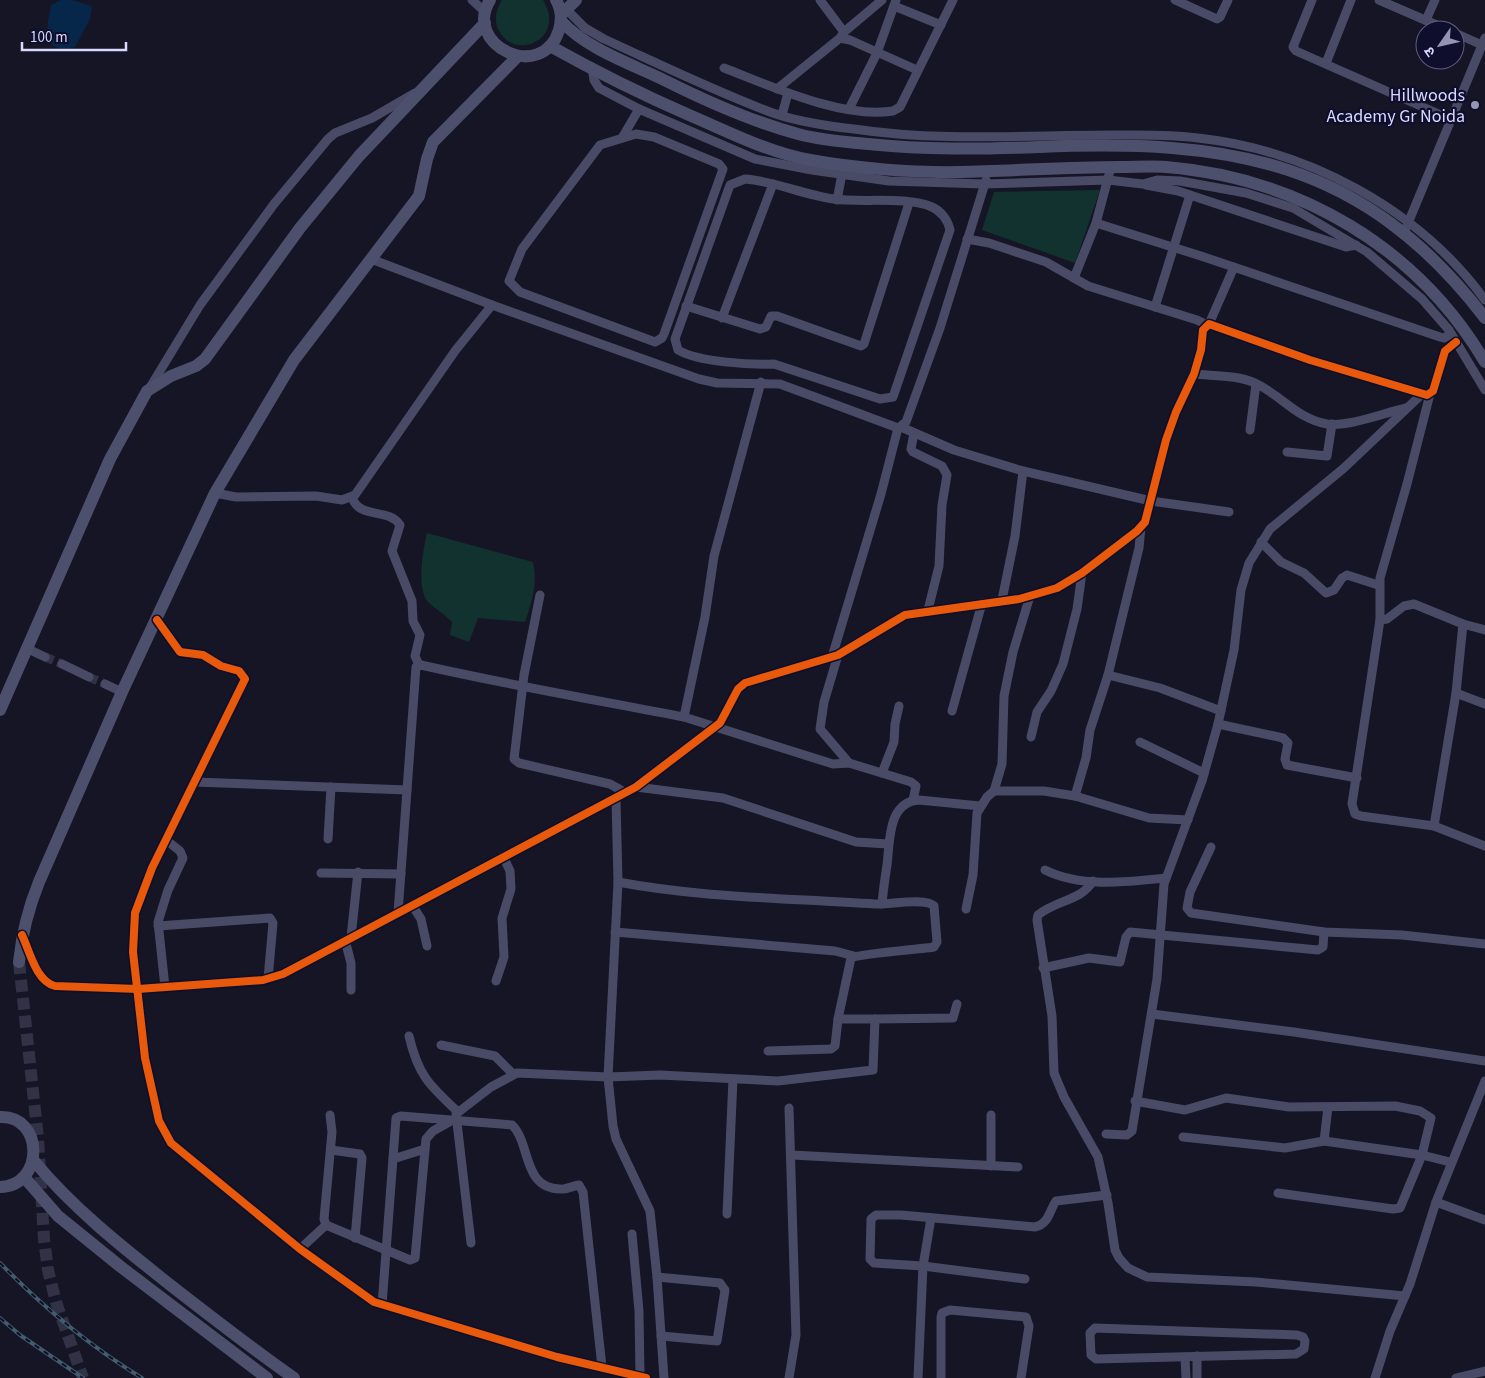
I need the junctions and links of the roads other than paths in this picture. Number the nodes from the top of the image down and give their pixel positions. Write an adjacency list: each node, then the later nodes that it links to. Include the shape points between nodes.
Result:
1 (472, 0): 16 (street)
2 (490, 0): 16 (street)
3 (556, 0): 15 (street)
4 (576, 0): 15 (street)
5 (820, 0): 19 (street)
6 (882, 0): 19 (street)
7 (953, 0): 18 (street)
8 (1175, 0): 9 (street, via 1217,19)
9 (1228, 0)
10 (1312, 0): 25 (street, via 1293,47)
11 (1352, 0): 25 (street)
12 (1379, 0): 17 (street)
13 (1435, 0): 17 (street)
14 (895, 3): 18 (street); 23 (street)
15 (563, 15): 22 (street); 29 (street, via 589,31); 30 (street, via 570,30 589,43)
16 (485, 17): 24 (street, via 491,40 504,52); 32 (street)
17 (1426, 20)
18 (941, 25): 28 (street)
19 (842, 35): 23 (street); 31 (street)
20 (1465, 36): 21 (street)
21 (1483, 42): 37 (street)
22 (550, 46): 24 (street, via 530,56); 26 (street)
23 (877, 53): 28 (street); 35 (street)
24 (518, 56): 58 (street, via 433,142 419,196)
25 (1326, 63): 37 (street)
26 (592, 67): 34 (street, via 599,88); 41 (street, via 732,135 786,155 919,170)
27 (724, 68): 31 (street)
28 (917, 70): 35 (street, via 897,110)
29 (688, 76): 30 (street); 36 (street)
30 (682, 88): 39 (street, via 798,134 857,143 935,149 1082,145)
31 (777, 89): 33 (street)
32 (420, 91): 75 (street, via 359,156 300,228 205,359); 75 (street, via 328,138 274,204 200,305)
33 (788, 93): 35 (street); 36 (street)
34 (639, 109): 38 (street); 42 (street, via 755,159)
35 (849, 109)
36 (782, 116): 45 (street, via 853,129 945,138 1050,134 1197,138 1280,156)
37 (1450, 119): 54 (street)
38 (622, 138): 38 (street, via 600,145 522,249 509,281 520,292 656,342 664,334 723,169 719,164 646,134)
39 (1192, 150): 43 (street); 45 (street, via 1225,153)
40 (1111, 167): 41 (street); 43 (street, via 1166,167); 44 (street)
41 (988, 170): 47 (street)
42 (842, 174): 47 (street, via 889,181); 51 (street)
43 (1185, 174): 48 (street); 49 (street); 56 (street, via 1293,208); 70 (street, via 1248,182 1280,192 1366,233 1423,281 1451,312)
44 (1108, 180): 47 (street); 48 (street); 53 (street)
45 (1329, 181): 54 (street)
46 (773, 184): 51 (street); 63 (street, via 745,179 730,185); 65 (street)
47 (984, 184): 55 (street)
48 (1143, 184): 49 (street)
49 (1178, 191): 50 (street)
50 (1190, 195): 56 (street, via 1346,246); 57 (street)
51 (837, 200): 52 (street, via 874,199)
52 (909, 203): 63 (street, via 937,209 948,221 950,230 895,393 889,399 880,399 774,364 709,360 682,353 675,346 674,338); 65 (street, via 861,346 777,316 772,316 766,327 760,329)
53 (1096, 223): 57 (street); 60 (street)
54 (1406, 228): 61 (street, via 1458,268); 66 (street)
55 (967, 240): 60 (street, via 989,243 1046,262); 79 (street, via 906,422)
56 (1356, 245): 68 (street, via 1422,299)
57 (1174, 248): 59 (street); 64 (street)
58 (371, 259): 62 (street); 84 (street, via 294,360)
59 (1234, 267): 67 (street); 68 (street, via 1440,337)
60 (1074, 278): 64 (street, via 1088,286)
61 (1485, 300)
62 (492, 305): 72 (street, via 708,382); 85 (street, via 455,350)
63 (686, 306): 65 (street)
64 (1155, 307): 67 (street)
65 (722, 318)
66 (1485, 318)
67 (1208, 325): 71 (street, via 1202,334); 76 (street, via 1310,360)
68 (1451, 334): 69 (street)
69 (1456, 342): 74 (street); 76 (street, via 1445,351 1433,391)
70 (1485, 362)
71 (1194, 374): 73 (street); 86 (street, via 1173,419)
72 (761, 382): 79 (street, via 780,384); 117 (street, via 714,556)
73 (1256, 384): 78 (street, via 1292,410); 80 (street)
74 (1485, 390)
75 (147, 391): 101 (street, via 110,459)
76 (1426, 394): 77 (street); 91 (street, via 1428,410)
77 (1409, 407): 78 (street); 89 (street, via 1344,468 1270,529)
78 (1332, 424): 82 (street, via 1327,456)
79 (899, 428): 81 (street); 102 (street)
80 (1250, 430)
81 (914, 434): 83 (street); 96 (street, via 913,452 942,466 947,475 939,566)
82 (1286, 452)
83 (1022, 471): 86 (street); 94 (street, via 1015,536)
84 (215, 493): 85 (street, via 236,497 316,496 342,500); 97 (street)
85 (352, 496): 105 (street, via 354,504 361,510 386,515 400,525 392,551 412,601 413,621 420,635 415,656)
86 (1151, 502): 87 (street); 88 (street)
87 (1229, 512)
88 (1141, 527): 90 (street); 106 (street, via 1139,548)
89 (1261, 542): 91 (street, via 1281,562 1304,573 1326,593 1334,590 1347,575); 116 (street, via 1242,585 1234,650)
90 (1082, 573): 93 (street, via 1061,586); 120 (street, via 1063,664 1038,712)
91 (1378, 586): 98 (street)
92 (540, 596): 109 (street)
93 (1030, 596): 94 (street); 130 (street, via 1004,696 1002,764)
94 (1002, 600): 95 (street)
95 (982, 603): 96 (street); 115 (street)
96 (928, 610): 102 (street, via 901,617)
97 (157, 620): 110 (street); 126 (street, via 180,652 203,656 239,671 244,679)
98 (1380, 620): 99 (street, via 1387,620 1404,606 1414,604); 125 (street)
99 (1463, 624): 100 (street); 111 (street)
100 (1485, 630)
101 (26, 648): 103 (street); 114 (street)
102 (835, 656): 119 (street, via 741,686); 122 (street, via 820,729)
103 (45, 657)
104 (62, 664): 107 (street)
105 (419, 665): 109 (street); 129 (street, via 416,669)
106 (1108, 675): 116 (street, via 1160,688); 132 (street, via 1090,730)
107 (89, 677)
108 (105, 684): 110 (street)
109 (523, 686): 117 (street); 131 (street, via 514,755 516,761 610,784)
110 (122, 692): 158 (street, via 39,882)
111 (1456, 693): 112 (street); 137 (street)
112 (1485, 704)
113 (899, 706): 123 (street, via 894,742)
114 (0, 710)
115 (952, 711)
116 (1221, 711): 118 (street)
117 (684, 717): 119 (street)
118 (1218, 724): 124 (street); 125 (street, via 1284,738 1288,743 1287,765)
119 (716, 727): 122 (street, via 833,764); 128 (street)
120 (1031, 736)
121 (1140, 742): 124 (street)
122 (849, 763): 123 (street)
123 (882, 773): 134 (street, via 914,784)
124 (1204, 773): 136 (street)
125 (1357, 778): 137 (street, via 1352,804 1356,814)
126 (195, 782): 127 (street); 138 (street)
127 (331, 787): 129 (street); 139 (street)
128 (636, 787): 131 (street); 140 (street, via 723,798 856,842)
129 (407, 790): 147 (street)
130 (994, 791): 132 (street, via 1044,791); 135 (street)
131 (626, 793): 133 (street)
132 (1075, 796): 136 (street, via 1149,818)
133 (616, 800): 143 (street); 150 (street)
134 (913, 800): 135 (street); 140 (street, via 899,809)
135 (980, 806): 153 (street)
136 (1188, 820): 148 (street)
137 (1434, 826): 141 (street)
138 (166, 840): 155 (street, via 180,851 183,858 168,890); 169 (street, via 135,913 132,946)
139 (328, 840)
140 (888, 844): 151 (street)
141 (1485, 846)
142 (1211, 847): 157 (street, via 1190,892 1187,905 1191,913)
143 (503, 856): 152 (street); 167 (street, via 510,871 511,888 502,918 504,957)
144 (1045, 870): 149 (street, via 1060,878)
145 (358, 872): 146 (street); 147 (street); 160 (street)
146 (321, 873)
147 (401, 874): 154 (street)
148 (1166, 878): 149 (street); 159 (street)
149 (1093, 881): 165 (street, via 1084,893 1053,904 1038,915)
150 (618, 882): 151 (street, via 698,893); 156 (street)
151 (882, 904): 163 (street, via 932,903 936,916 936,945)
152 (412, 905): 154 (street); 162 (street, via 421,919)
153 (966, 909)
154 (398, 913): 160 (street)
155 (158, 926): 166 (street, via 270,918 273,923); 168 (street)
156 (615, 932): 163 (street, via 835,951); 180 (street)
157 (1324, 932): 159 (street, via 1323,947 1318,950); 161 (street, via 1402,935)
158 (22, 935): 164 (street); 169 (street, via 41,978 47,984)
159 (1160, 936): 165 (street, via 1130,932 1118,963 1090,958); 172 (street)
160 (348, 938): 166 (street); 170 (street)
161 (1485, 944)
162 (427, 946)
163 (854, 956): 173 (street)
164 (20, 962)
165 (1043, 968): 206 (street, via 1052,1016 1054,1073 1098,1157)
166 (268, 979): 168 (street)
167 (496, 981)
168 (165, 987): 169 (street)
169 (138, 989): 215 (street, via 147,1067 160,1121 171,1143)
170 (351, 990)
171 (957, 1004): 174 (street, via 953,1018)
172 (1152, 1014): 178 (street, via 1313,1034); 183 (street)
173 (838, 1018): 174 (street); 177 (street, via 834,1048)
174 (875, 1019): 181 (street, via 873,1070 778,1081)
175 (409, 1036): 186 (street, via 416,1064 432,1088)
176 (440, 1045): 179 (street, via 495,1056)
177 (768, 1051)
178 (1485, 1061)
179 (513, 1074): 180 (street); 186 (street)
180 (608, 1077): 181 (street, via 660,1075); 218 (street, via 616,1139 650,1211)
181 (733, 1079): 208 (street)
182 (1485, 1081): 200 (street)
183 (1135, 1101): 184 (street, via 1186,1110 1226,1098 1289,1107); 191 (street, via 1130,1134)
184 (1328, 1107): 193 (street); 197 (street, via 1402,1106 1429,1115 1432,1123)
185 (789, 1108): 196 (street)
186 (458, 1112): 190 (street)
187 (330, 1115): 195 (street)
188 (991, 1115): 201 (street)
189 (0, 1117): 199 (street, via 16,1120 25,1128 32,1138)
190 (454, 1121): 194 (street, via 430,1134); 198 (street, via 398,1117); 214 (street); 225 (street, via 512,1125 537,1179 559,1190 575,1186 581,1188)
191 (1106, 1134)
192 (1183, 1137): 193 (street, via 1285,1148)
193 (1324, 1141): 197 (street)
194 (425, 1149): 198 (street); 216 (street, via 415,1258 410,1260)
195 (331, 1150): 211 (street); 213 (street, via 360,1154 362,1158)
196 (792, 1155): 201 (street); 231 (street, via 796,1335)
197 (1422, 1156): 200 (street); 205 (street, via 1397,1209)
198 (393, 1159): 216 (street)
199 (34, 1161): 203 (street); 229 (street, via 70,1202 133,1256 248,1347)
200 (1450, 1162): 207 (street)
201 (991, 1166): 202 (street)
202 (1018, 1167)
203 (24, 1177): 204 (street, via 14,1184); 228 (street, via 58,1216)
204 (0, 1187)
205 (1278, 1193)
206 (1107, 1194): 209 (street, via 1056,1201 1048,1218 1035,1227); 220 (street, via 1115,1250 1128,1268 1147,1277 1256,1282)
207 (1436, 1202): 210 (street); 220 (street)
208 (727, 1214)
209 (931, 1218): 217 (street); 217 (street, via 885,1214 873,1217 870,1222 872,1261)
210 (1485, 1220)
211 (326, 1225): 213 (street); 215 (street)
212 (632, 1234): 227 (street, via 639,1311)
213 (354, 1238): 216 (street)
214 (471, 1243)
215 (300, 1249): 221 (street, via 368,1299)
216 (386, 1250): 221 (street)
217 (923, 1266): 219 (street); 232 (street)
218 (657, 1277): 222 (street); 222 (street, via 720,1283 725,1290 717,1341)
219 (1025, 1279)
220 (1405, 1296): 237 (street)
221 (382, 1305): 225 (street, via 557,1357)
222 (661, 1336): 230 (street)
223 (1185, 1356): 224 (street); 224 (street, via 1094,1359 1090,1333 1095,1328 1204,1331 1297,1335 1306,1341 1304,1349 1296,1354); 235 (street)
224 (1196, 1356): 236 (street)
225 (602, 1367): 227 (street)
226 (1485, 1371): 238 (street)
227 (637, 1377)
228 (266, 1378)
229 (294, 1378)
230 (664, 1378)
231 (789, 1378)
232 (918, 1378)
233 (941, 1378): 234 (street, via 941,1317 942,1313 950,1310 1026,1317 1029,1326)
234 (1022, 1378)
235 (1186, 1378)
236 (1197, 1378)
237 (1375, 1378)
238 (1456, 1378)

